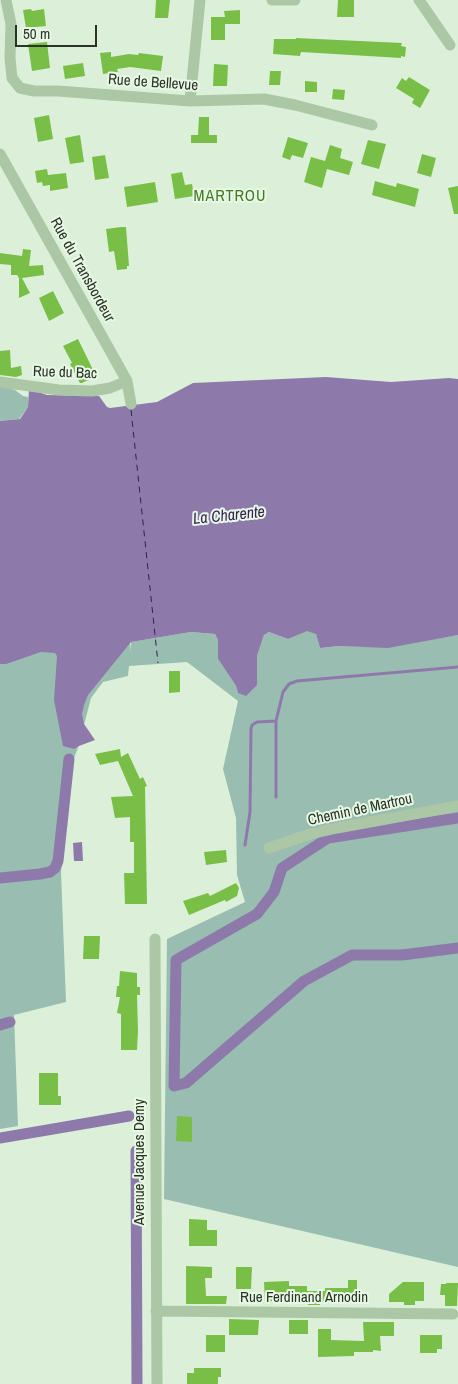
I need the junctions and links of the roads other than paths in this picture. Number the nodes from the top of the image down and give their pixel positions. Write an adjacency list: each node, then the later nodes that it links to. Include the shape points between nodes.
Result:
1 (6, 0): 7 (street, Rue de Bellevue, via 11,24 12,78 20,88)
2 (200, 0): 7 (street)
3 (272, 0): 4 (street)
4 (295, 0)
5 (419, 0): 6 (street)
6 (450, 44)
7 (190, 101): 8 (street, Rue de Bellevue, via 264,99)
8 (372, 125)
9 (0, 154): 11 (street, Rue du Transbordeur)
10 (0, 382): 11 (street, Rue du Bac, via 92,391)
11 (127, 382): 12 (street, Rue du Transbordeur)
12 (131, 404)
13 (458, 806): 14 (street, Chemin de Martrou, via 310,834)
14 (270, 848)
15 (155, 939): 16 (street, Avenue Jacques Demy)
16 (156, 1311): 17 (street, Rue Ferdinand Arnodin); 18 (street, Avenue Jacques Demy)
17 (453, 1314)
18 (156, 1384)

